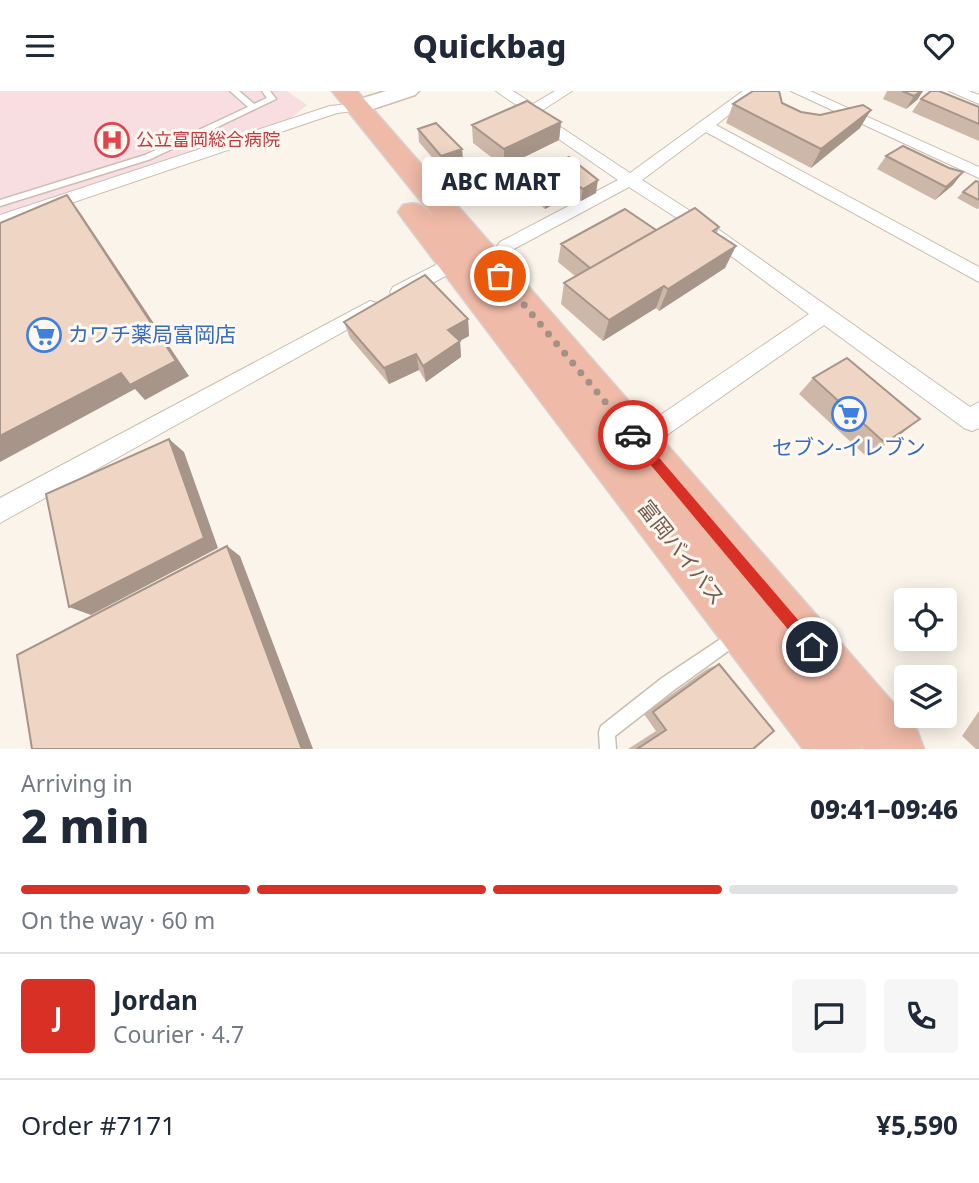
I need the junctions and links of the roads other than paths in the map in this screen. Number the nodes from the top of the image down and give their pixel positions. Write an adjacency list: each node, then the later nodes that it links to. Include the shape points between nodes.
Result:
1 (234, 91): 11 (lane)
2 (266, 91): 11 (lane, via 272,99)
3 (408, 91): 9 (street)
4 (503, 91): 12 (street)
5 (565, 91): 12 (street)
6 (752, 91): 13 (street)
7 (798, 91): 14 (street)
8 (956, 91): 10 (street)
9 (339, 100): 17 (street); 19 (highway, 富岡バイパス); 23 (highway, 富岡バイパス)
10 (979, 100)
11 (253, 107): 16 (lane, via 148,157)
12 (533, 110): 15 (street, via 539,119)
13 (705, 125): 15 (street); 20 (street)
14 (979, 173)
15 (632, 179): 18 (street); 21 (street)
16 (0, 203)
17 (0, 221)
18 (506, 246)
19 (453, 263): 24 (street); 25 (highway, 富岡バイパス)
20 (979, 275)
21 (823, 315): 22 (street); 23 (street)
22 (977, 419)
23 (639, 442): 28 (highway, 富岡バイパス)
24 (0, 511)
25 (743, 631): 26 (lane, via 607,732); 27 (highway, 富岡バイパス)
26 (608, 749)
27 (836, 749)
28 (898, 749)

